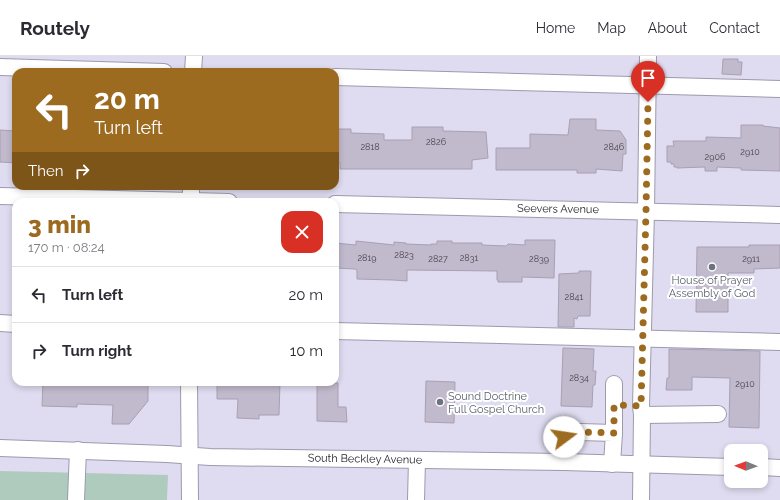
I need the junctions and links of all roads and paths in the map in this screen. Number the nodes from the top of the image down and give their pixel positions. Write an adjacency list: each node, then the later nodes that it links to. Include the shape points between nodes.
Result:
1 (194, 56): 5 (street)
2 (648, 56): 7 (street)
3 (0, 67): 4 (street)
4 (33, 68)
5 (193, 68)
6 (339, 77): 7 (street)
7 (648, 86): 8 (street); 13 (street)
8 (780, 89)
9 (0, 196): 10 (street)
10 (191, 196): 11 (street)
11 (204, 198)
12 (339, 204): 13 (street, Seevers Avenue)
13 (646, 211): 14 (street, Seevers Avenue); 18 (street)
14 (780, 214)
15 (0, 323): 16 (street)
16 (12, 324)
17 (339, 331): 18 (street)
18 (643, 339): 19 (street); 23 (street)
19 (780, 342)
20 (614, 384): 22 (street)
21 (189, 386): 28 (street)
22 (614, 405): 23 (street); 25 (street)
23 (642, 411): 24 (street); 32 (street)
24 (718, 414)
25 (614, 433): 30 (street, via 580,432 564,437); 31 (street)
26 (0, 448): 27 (street, South Beckley Avenue)
27 (78, 450): 28 (street, South Beckley Avenue); 36 (street)
28 (190, 456): 29 (street, South Beckley Avenue); 37 (street)
29 (416, 460): 30 (street, South Beckley Avenue); 38 (street)
30 (564, 462): 31 (street, South Beckley Avenue)
31 (612, 464): 32 (street, South Beckley Avenue)
32 (642, 464): 33 (street, South Beckley Avenue); 39 (street)
33 (724, 467)
34 (768, 467): 35 (street)
35 (780, 468)
36 (76, 500)
37 (190, 500)
38 (416, 500)
39 (641, 500)

